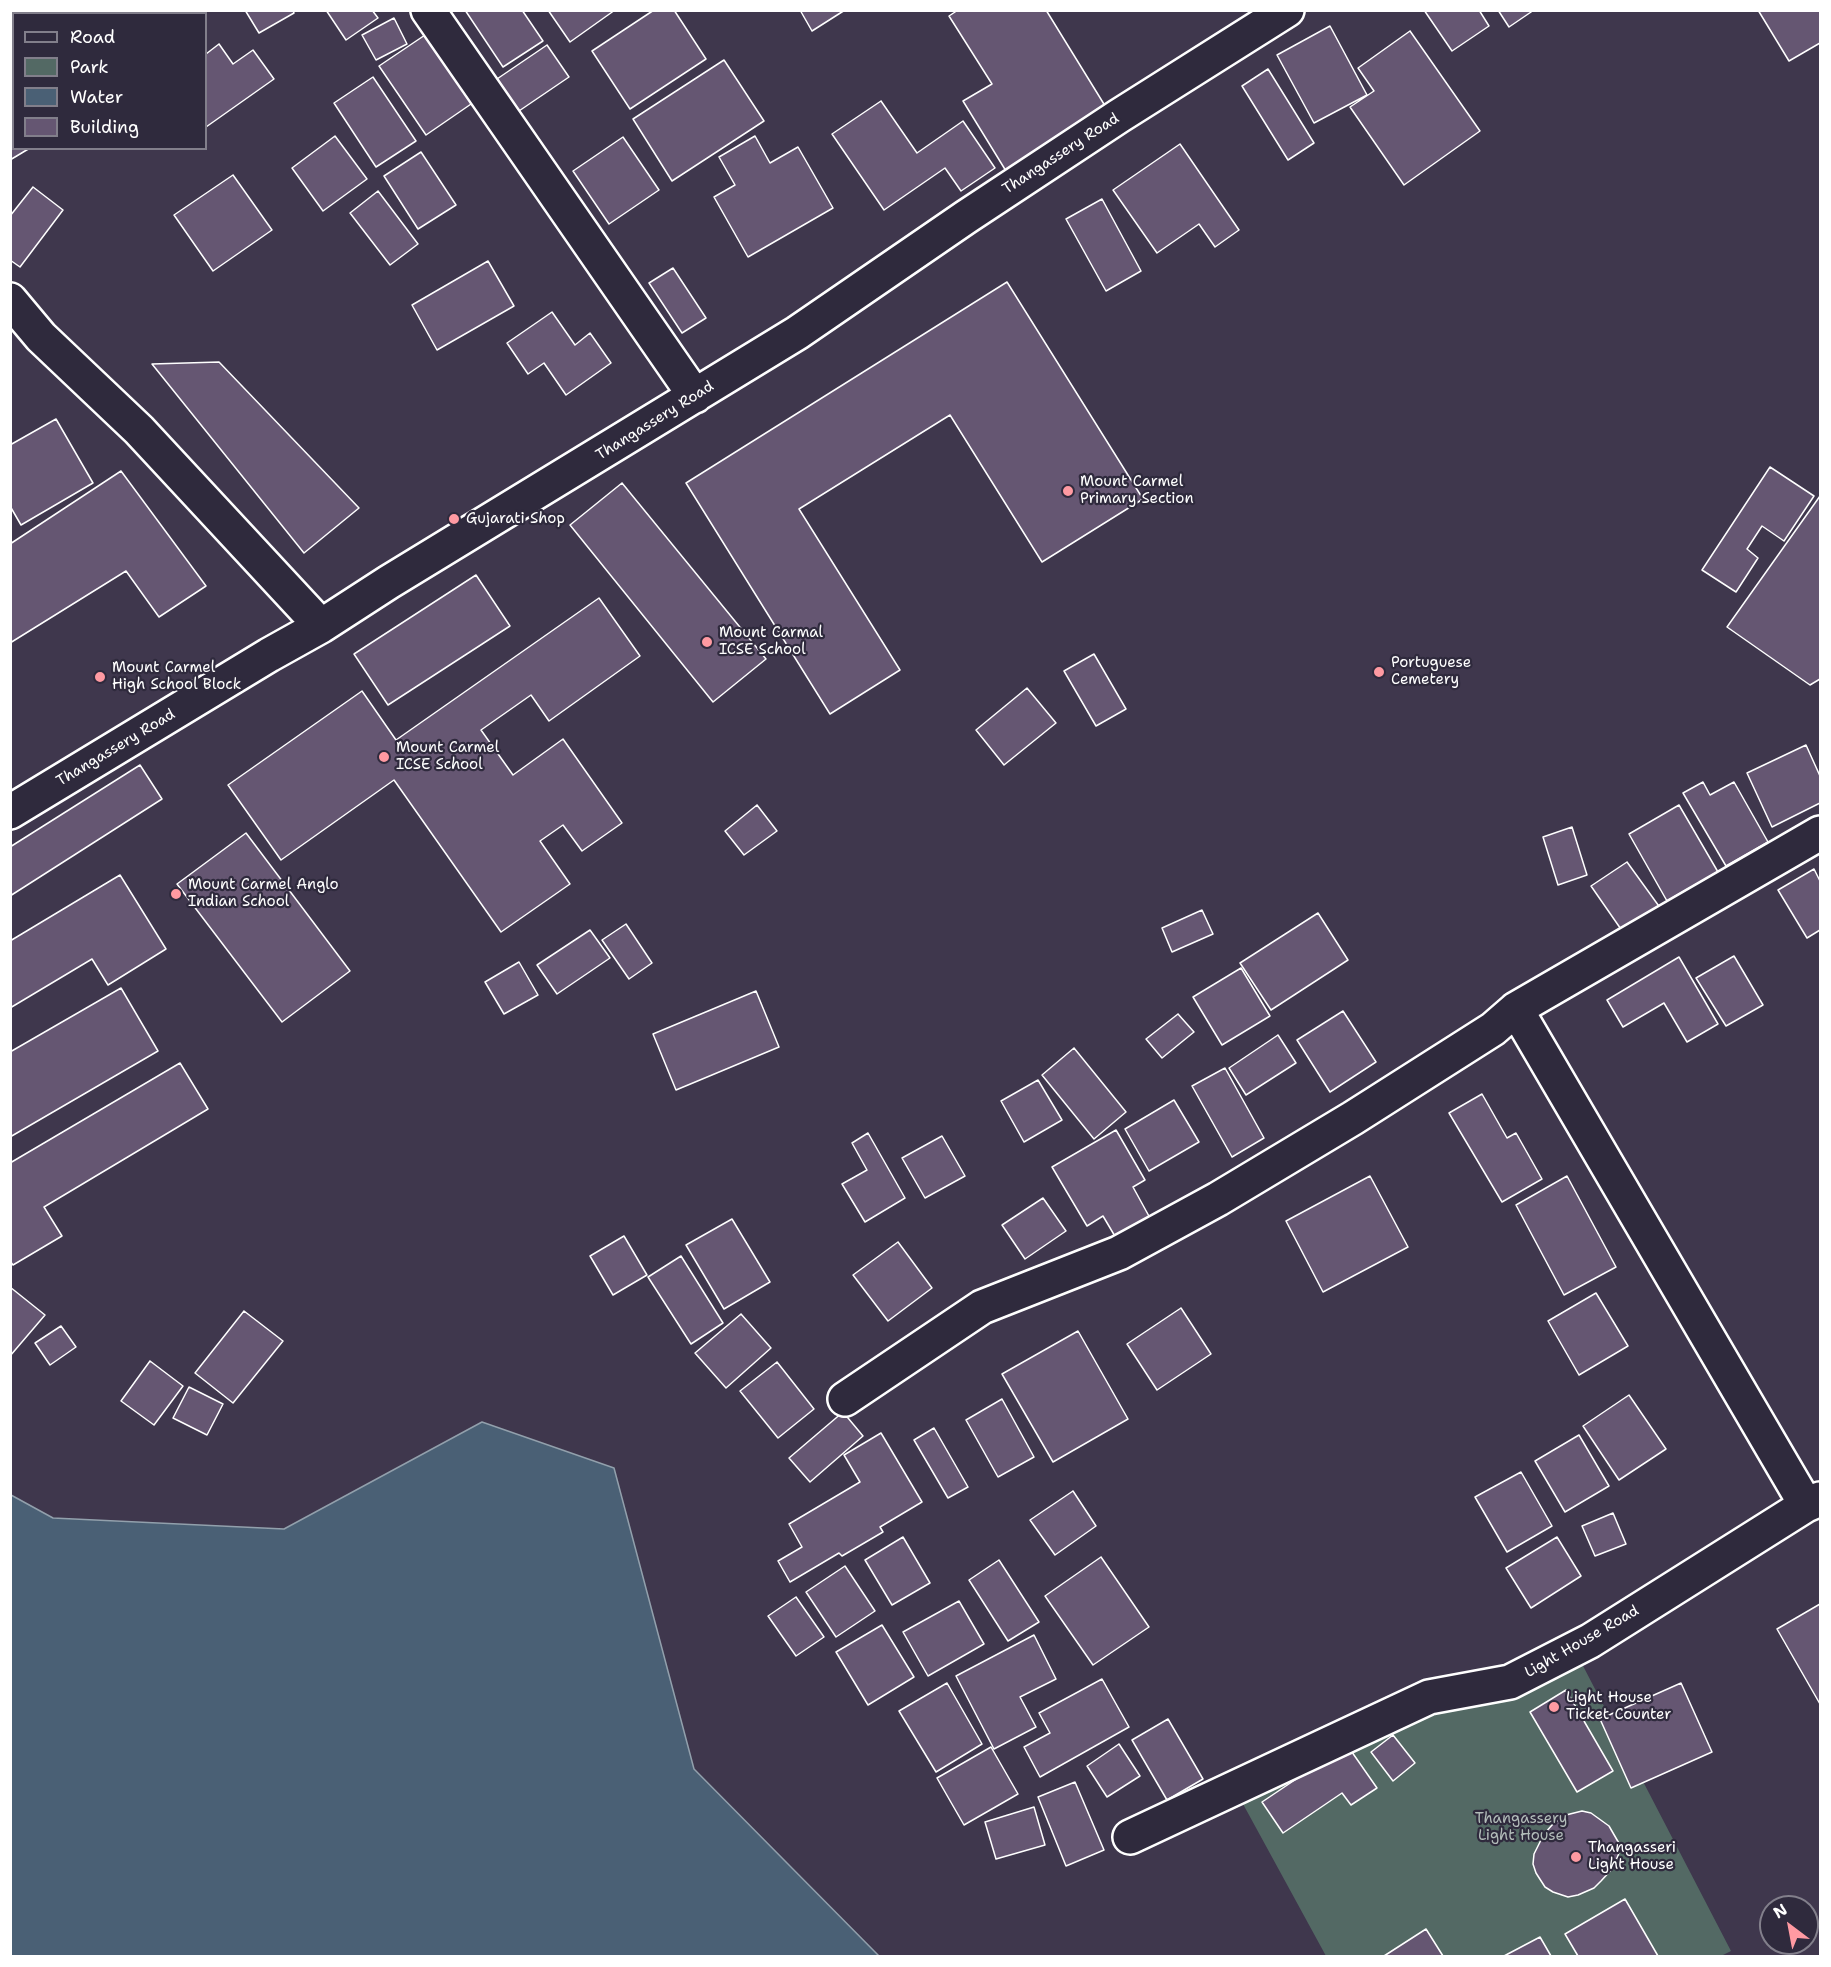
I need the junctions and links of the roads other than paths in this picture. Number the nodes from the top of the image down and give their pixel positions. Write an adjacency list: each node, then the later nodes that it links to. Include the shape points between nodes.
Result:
1 (428, 10): 4 (street)
2 (1287, 10): 4 (street, Thangassery Road, via 1119,116 797,333)
3 (10, 300): 5 (street, via 41,337 139,430)
4 (696, 396): 5 (street, Thangassery Road)
5 (321, 626): 6 (street, Thangassery Road)
6 (10, 812)
7 (1821, 833): 8 (street)
8 (1516, 1009): 9 (street, via 1483,1036 1218,1199 1119,1253 982,1307); 10 (street)
9 (845, 1400)
10 (1813, 1502): 11 (street, Light House Road, via 1590,1641 1510,1682 1429,1697)
11 (1130, 1837)

